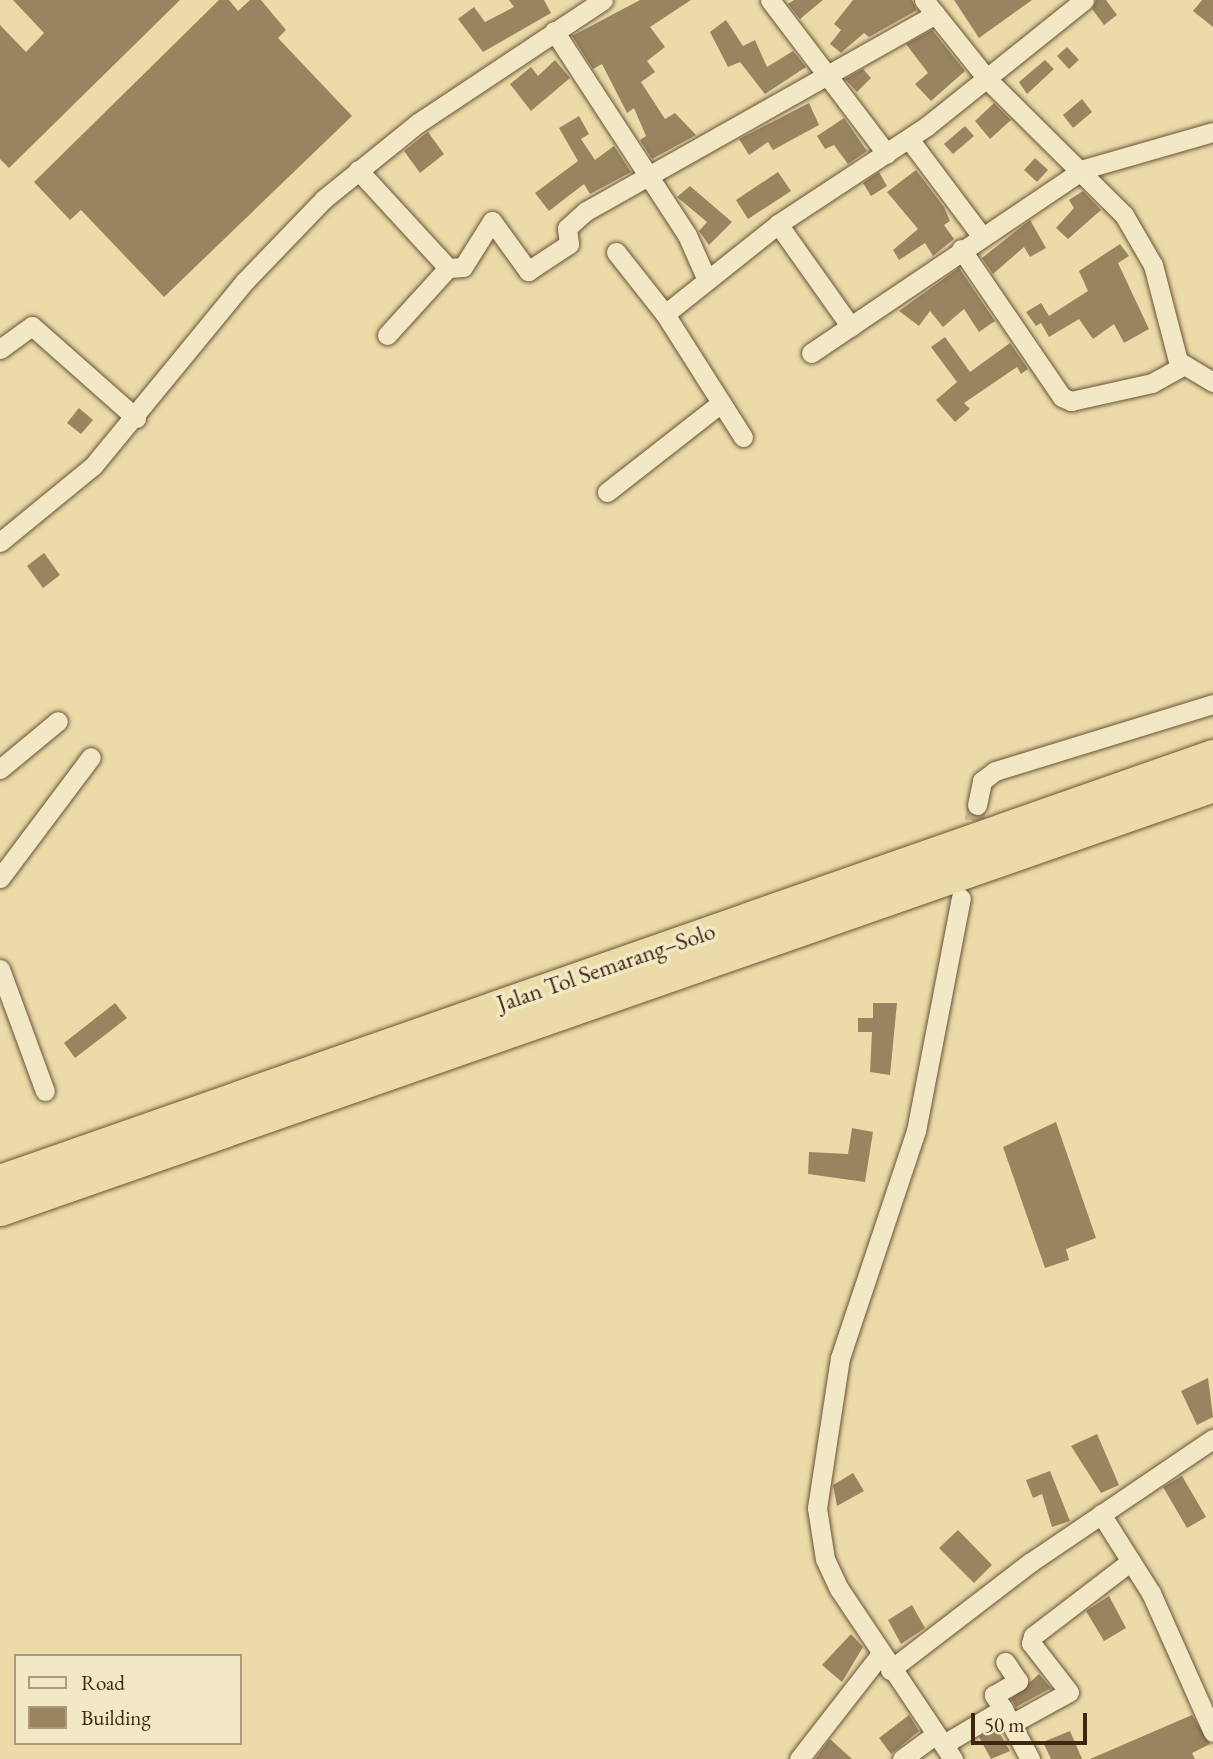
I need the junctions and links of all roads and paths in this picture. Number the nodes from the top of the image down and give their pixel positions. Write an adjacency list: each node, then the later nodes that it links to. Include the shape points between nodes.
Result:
1 (603, 0): 4 (street)
2 (770, 0): 7 (street)
3 (1084, 0): 8 (street)
4 (582, 5): 6 (street)
5 (929, 7): 7 (street); 8 (street)
6 (554, 31): 13 (street); 14 (street)
7 (829, 76): 11 (street); 14 (street)
8 (988, 80): 10 (street); 12 (street)
9 (1213, 132): 12 (street)
10 (909, 139): 11 (street); 16 (street)
11 (887, 154): 15 (street)
12 (1084, 169): 16 (street); 26 (street, via 1124,215 1153,265)
13 (358, 170): 19 (street); 29 (street, via 253,273)
14 (646, 175): 19 (street, via 573,221 569,244 528,271 492,221 463,267); 20 (street, via 687,235)
15 (778, 225): 20 (street); 22 (street)
16 (981, 234): 17 (street)
17 (961, 249): 22 (street); 26 (street, via 1062,397 1071,401 1152,383)
18 (616, 252): 21 (street)
19 (448, 268): 23 (street)
20 (707, 280): 21 (street)
21 (665, 314): 28 (street)
22 (851, 327): 25 (street)
23 (387, 335)
24 (0, 349): 29 (street, via 32,326)
25 (811, 353)
26 (1183, 366): 27 (street)
27 (1213, 382)
28 (721, 403): 30 (street); 31 (street)
29 (136, 418): 32 (street, via 67,490)
30 (743, 437)
31 (607, 492)
32 (0, 542)
33 (1213, 704): 39 (street, via 995,771 982,781)
34 (58, 721): 37 (street)
35 (91, 757): 40 (street)
36 (1213, 757): 44 (highway, Jalan Tol Semarang–Solo)
37 (0, 769)
38 (1213, 784): 45 (highway, Jalan Tol Semarang–Solo)
39 (976, 805)
40 (0, 878)
41 (961, 898): 50 (street, via 916,1131 840,1358 817,1507 825,1559)
42 (0, 969): 43 (street)
43 (45, 1091)
44 (0, 1182)
45 (0, 1208)
46 (1213, 1440): 47 (street)
47 (1101, 1514): 48 (street); 50 (street)
48 (1131, 1561): 51 (street, via 1033,1636 1031,1643 1069,1692); 52 (street, via 1170,1630)
49 (1005, 1662): 51 (street, via 1018,1681 994,1695)
50 (885, 1663): 53 (street); 54 (street)
51 (1007, 1716): 53 (street); 56 (street)
52 (1213, 1732)
53 (944, 1745): 55 (street)
54 (799, 1759)
55 (902, 1759)
56 (1030, 1759)

